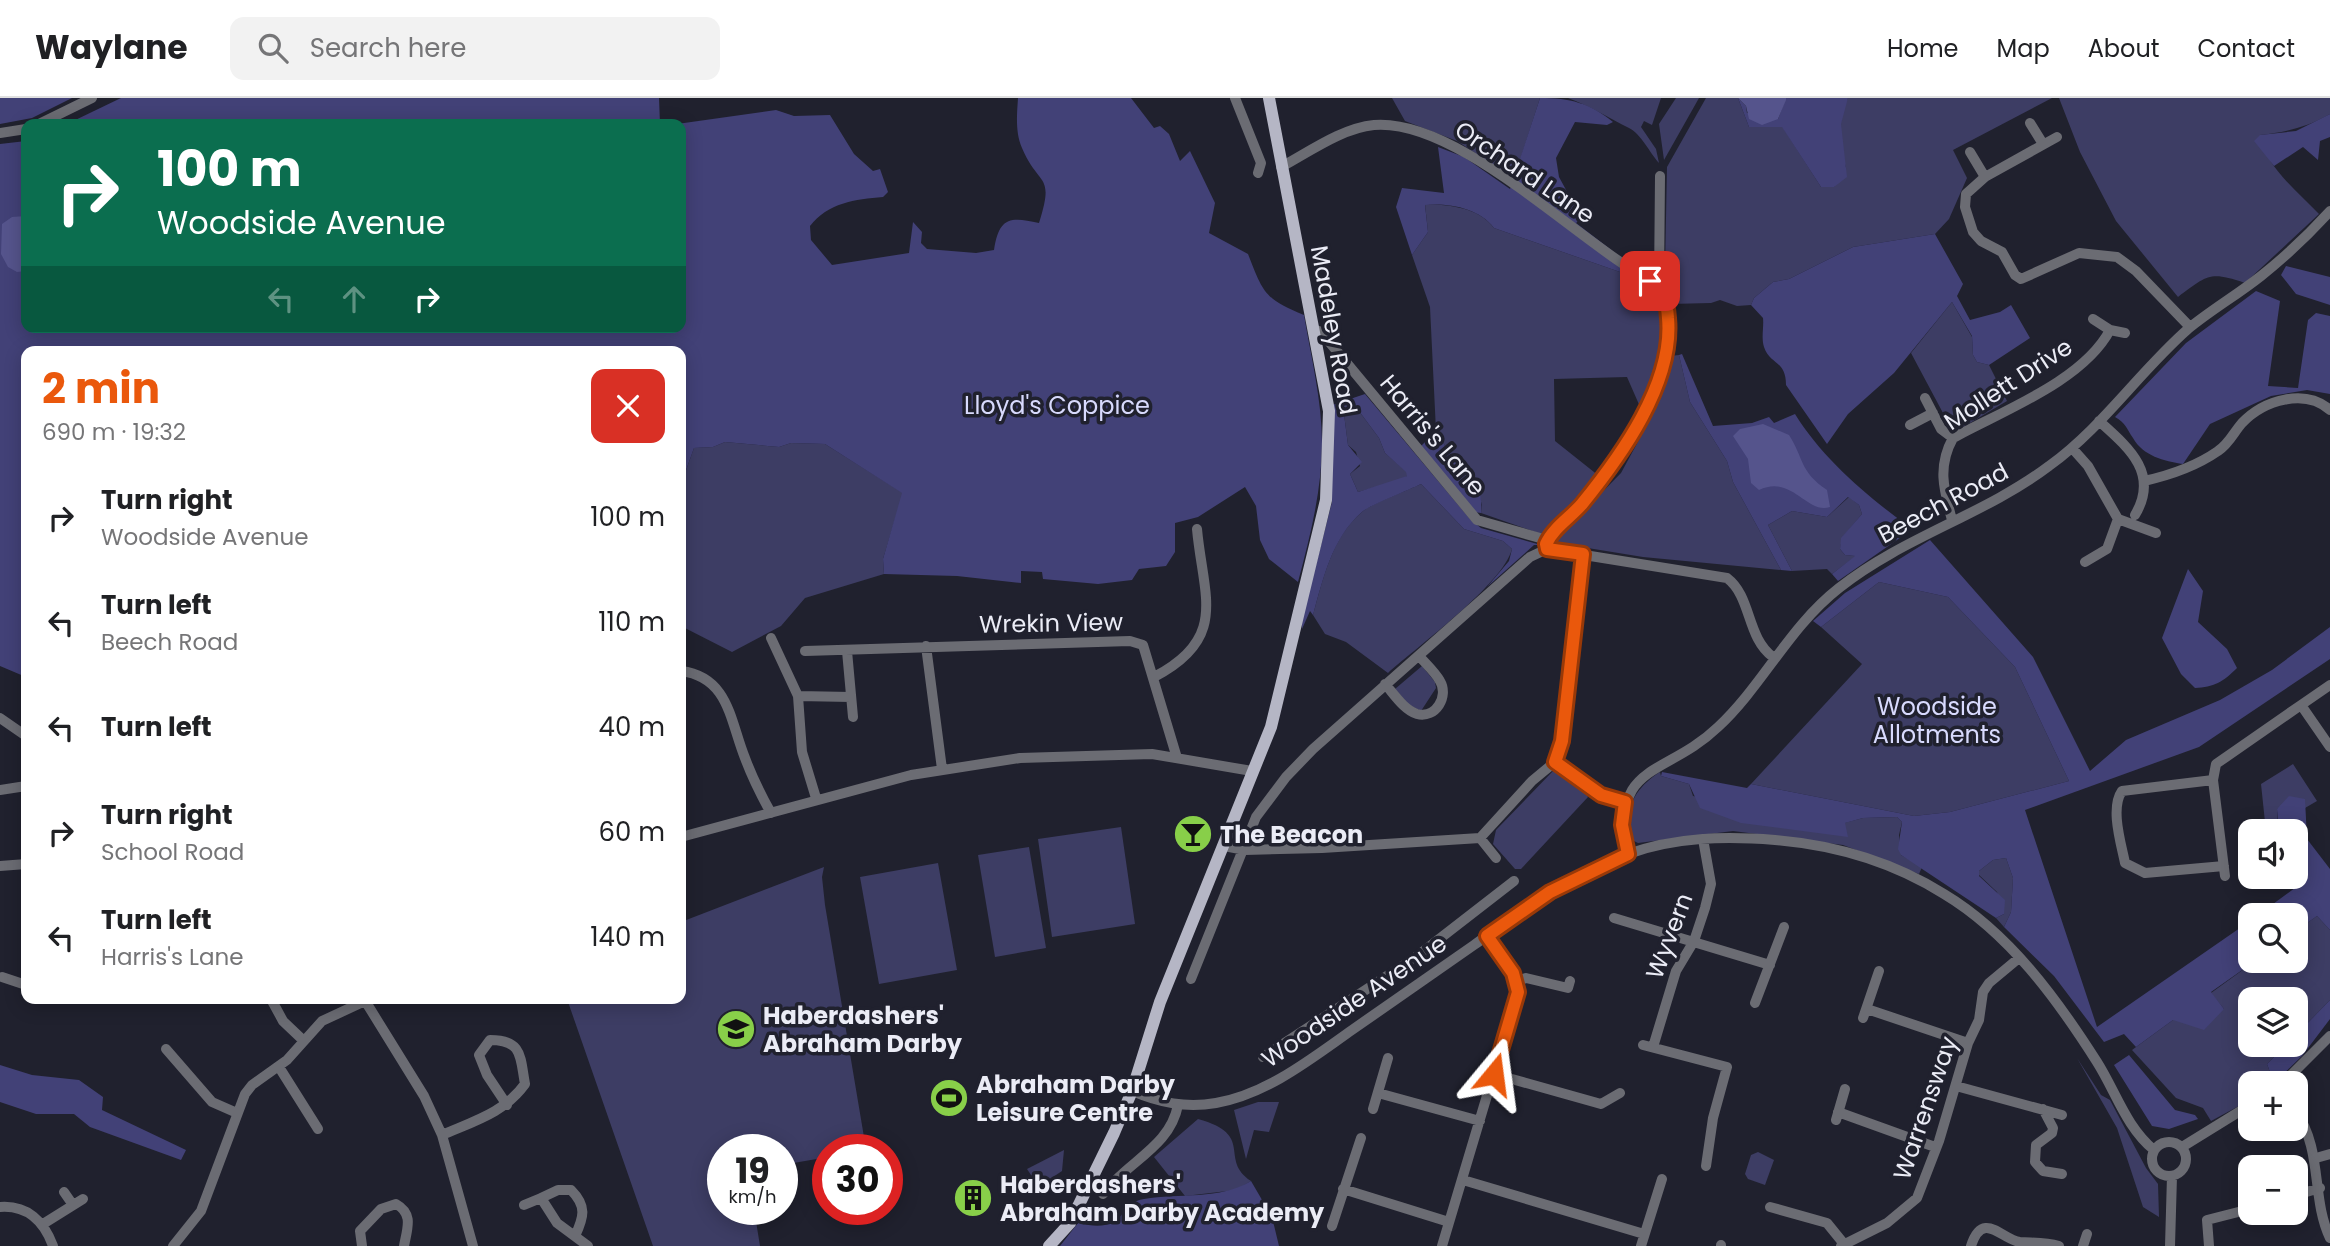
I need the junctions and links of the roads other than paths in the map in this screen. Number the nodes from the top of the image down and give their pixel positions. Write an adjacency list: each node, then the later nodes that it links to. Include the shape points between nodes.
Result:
1 (92, 98): 4 (street)
2 (1235, 98): 12 (street, via 1261,163)
3 (1269, 98): 11 (main road, Madeley Road)
4 (49, 119)
5 (2030, 123): 9 (street)
6 (21, 130): 7 (street)
7 (0, 133)
8 (2057, 137): 9 (street)
9 (2043, 144): 14 (street)
10 (1970, 152): 14 (street)
11 (1281, 167): 16 (street, Orchard Lane, via 1363,127 1403,125 1467,153); 19 (main road, Madeley Road)
12 (1258, 173)
13 (1660, 176): 16 (street)
14 (1985, 177): 18 (street, via 1966,194 1969,223 1981,241 2002,252 2015,275 2026,277 2079,253 2117,257)
15 (2330, 211): 18 (street, Beech Road, via 2262,276)
16 (1659, 286): 35 (street, via 1668,312 1668,348 1650,400 1622,454)
17 (2093, 319): 20 (street, Mollett Drive)
18 (2190, 327): 25 (street, Beech Road)
19 (1313, 329): 35 (street, Harris's Lane, via 1321,332 1478,520); 58 (main road, Madeley Road, via 1329,411 1326,500 1271,727)
20 (2110, 330): 21 (street, Mollett Drive); 27 (street, Mollett Drive, via 2077,368)
21 (2125, 333)
22 (1925, 398): 24 (street)
23 (2330, 410): 29 (street, via 2296,398 2276,401 2242,423 2221,449 2199,463)
24 (1933, 413): 26 (street); 27 (street, via 1941,429)
25 (2099, 421): 28 (street, Beech Road); 29 (street, via 2130,449)
26 (1910, 425)
27 (1953, 438): 32 (street, Mollett Drive, via 1942,476)
28 (2072, 448): 31 (street); 32 (street, Beech Road, via 2028,481)
29 (2144, 481): 30 (street, via 2143,501)
30 (2135, 515)
31 (2119, 519): 34 (street); 37 (street, via 2107,549)
32 (1952, 520): 43 (street, Beech Road, via 1836,590)
33 (1197, 529): 45 (street, via 1207,622 1173,667)
34 (2156, 533)
35 (1547, 544): 36 (street, Harris's Lane); 42 (street)
36 (1583, 554): 43 (street, Harris's Lane, via 1727,578 1736,584 1760,644); 56 (street, via 1562,741)
37 (2085, 562)
38 (771, 638): 48 (street)
39 (926, 646): 41 (street, Wrekin View); 45 (street, Wrekin View, via 1130,641 1143,645); 57 (street)
40 (805, 651): 41 (street, Wrekin View)
41 (847, 651): 49 (street)
42 (1419, 656): 46 (street); 46 (street, via 1442,683 1437,709 1418,714)
43 (1773, 657): 63 (street, Beech Road, via 1725,721 1700,743 1642,777)
44 (686, 672): 64 (street, via 696,673 720,692)
45 (1154, 677): 55 (street, Wrekin View)
46 (1385, 684): 69 (street, via 1286,776 1256,817)
47 (2330, 685): 50 (street)
48 (798, 696): 49 (street); 62 (street, via 802,752)
49 (851, 697): 51 (street)
50 (2301, 705): 54 (street); 59 (street, via 2221,758)
51 (853, 717)
52 (0, 718): 53 (street)
53 (21, 733)
54 (2330, 747)
55 (1177, 758): 57 (street, via 1152,754 1020,758); 58 (street)
56 (1555, 762): 63 (street, via 1601,795); 66 (street)
57 (942, 769): 62 (street)
58 (1251, 771): 68 (main road, Madeley Road)
59 (2213, 780): 59 (street, via 2224,871 2145,873 2125,863 2118,808 2122,790)
60 (21, 787): 61 (street)
61 (0, 790)
62 (816, 799): 64 (street)
63 (1625, 802): 70 (street, via 1622,825)
64 (771, 813): 65 (street)
65 (686, 836)
66 (1480, 838): 69 (street); 71 (street)
67 (1703, 839): 70 (street, Woodside Avenue); 78 (street, Wyvern, via 1711,884); 80 (street, Woodside Avenue, via 1730,837 1835,848 1896,869 1954,900)
68 (1224, 846): 69 (street); 104 (main road, Madeley Road, via 1160,1002)
69 (1245, 850): 85 (street)
70 (1628, 854): 77 (street, Woodside Avenue, via 1550,892)
71 (1496, 858)
72 (21, 864): 73 (street)
73 (0, 866)
74 (1514, 881): 79 (street)
75 (1614, 918): 78 (street)
76 (1784, 927): 81 (street)
77 (1487, 936): 83 (street, Woodside Avenue); 86 (street)
78 (1694, 941): 81 (street); 124 (street, Wyvern, via 1676,971 1648,1046 1727,1067)
79 (1416, 957): 83 (street); 97 (street)
80 (2019, 958): 95 (street, Warrensway, via 1983,992 1979,1020); 121 (street, Woodside Avenue, via 2080,1035 2128,1121)
81 (1770, 965): 89 (street)
82 (1879, 971): 95 (street, via 1865,1013)
83 (1430, 976): 108 (street, Woodside Avenue, via 1272,1083 1218,1102)
84 (2, 977): 88 (street)
85 (1191, 979)
86 (1517, 981): 87 (street, via 1526,978 1568,988); 101 (street, via 1518,992)
87 (1570, 981)
88 (21, 983)
89 (1755, 1003)
90 (274, 1004): 94 (street)
91 (357, 1004): 94 (street, via 321,1021)
92 (367, 1004): 116 (street, via 424,1096)
93 (2330, 1036): 100 (street)
94 (303, 1040): 99 (street)
95 (1968, 1043): 102 (street, Warrensway)
96 (166, 1049): 111 (street, via 212,1102)
97 (1262, 1057)
98 (1388, 1058): 105 (street)
99 (279, 1067): 111 (street, via 251,1085); 115 (street)
100 (2295, 1071)
101 (1494, 1074): 106 (street, via 1601,1104); 114 (street)
102 (1956, 1086): 109 (street); 119 (street, Warrensway)
103 (1845, 1089): 119 (street, via 1837,1116)
104 (1132, 1091): 108 (street, Woodside Avenue); 153 (main road, Madeley Road, via 1091,1184 1070,1223)
105 (1378, 1093): 110 (street); 114 (street)
106 (1620, 1093)
107 (507, 1105): 107 (street, via 525,1084 519,1050 507,1040 490,1040 479,1055 486,1075); 116 (street)
108 (1178, 1105): 133 (street, via 1173,1126 1132,1157)
109 (2043, 1109): 113 (street); 125 (street, via 2053,1128 2036,1145 2035,1162 2043,1171)
110 (1373, 1110)
111 (237, 1112): 148 (street, via 201,1211)
112 (2238, 1112): 120 (street)
113 (2062, 1115)
114 (1480, 1121): 128 (street)
115 (318, 1129)
116 (442, 1135): 151 (street)
117 (1361, 1138): 130 (street)
118 (2308, 1140): 123 (street)
119 (1935, 1147): 146 (street, Warrensway, via 1917,1198 1887,1223)
120 (2182, 1147): 121 (street, via 2170,1142); 126 (street, via 2185,1164)
121 (2154, 1150): 126 (street, Woodside Avenue, via 2156,1170)
122 (2330, 1154): 123 (street)
123 (2316, 1158): 129 (street)
124 (1706, 1166)
125 (2062, 1174)
126 (2172, 1176): 159 (street)
127 (1662, 1179): 142 (street)
128 (1463, 1180): 139 (street); 142 (street)
129 (2320, 1188): 132 (street); 145 (street)
130 (1343, 1189): 139 (street); 141 (street)
131 (64, 1192): 140 (street, via 78,1202)
132 (2308, 1192)
133 (1103, 1194)
134 (541, 1198): 135 (street); 144 (street, via 557,1223); 144 (street, via 558,1190 571,1191 581,1200 584,1216)
135 (524, 1205)
136 (0, 1207): 140 (street, via 24,1210)
137 (1770, 1207): 146 (street, via 1827,1223)
138 (2238, 1212): 160 (street, via 2207,1220)
139 (1449, 1222): 154 (street)
140 (43, 1224): 147 (street)
141 (1332, 1226)
142 (1644, 1234): 155 (street)
143 (2087, 1234): 158 (street)
144 (575, 1236): 152 (street)
145 (2330, 1238)
146 (1842, 1245)
147 (53, 1246)
148 (173, 1246)
149 (362, 1246): 150 (street, via 360,1231 381,1209 396,1204 409,1220)
150 (404, 1246)
151 (474, 1246)
152 (588, 1246)
153 (1049, 1246)
154 (1442, 1246)
155 (1641, 1246)
156 (1970, 1246): 157 (street, via 1990,1227 2016,1242)
157 (2059, 1246)
158 (2083, 1246)
159 (2170, 1246)
160 (2209, 1246)

